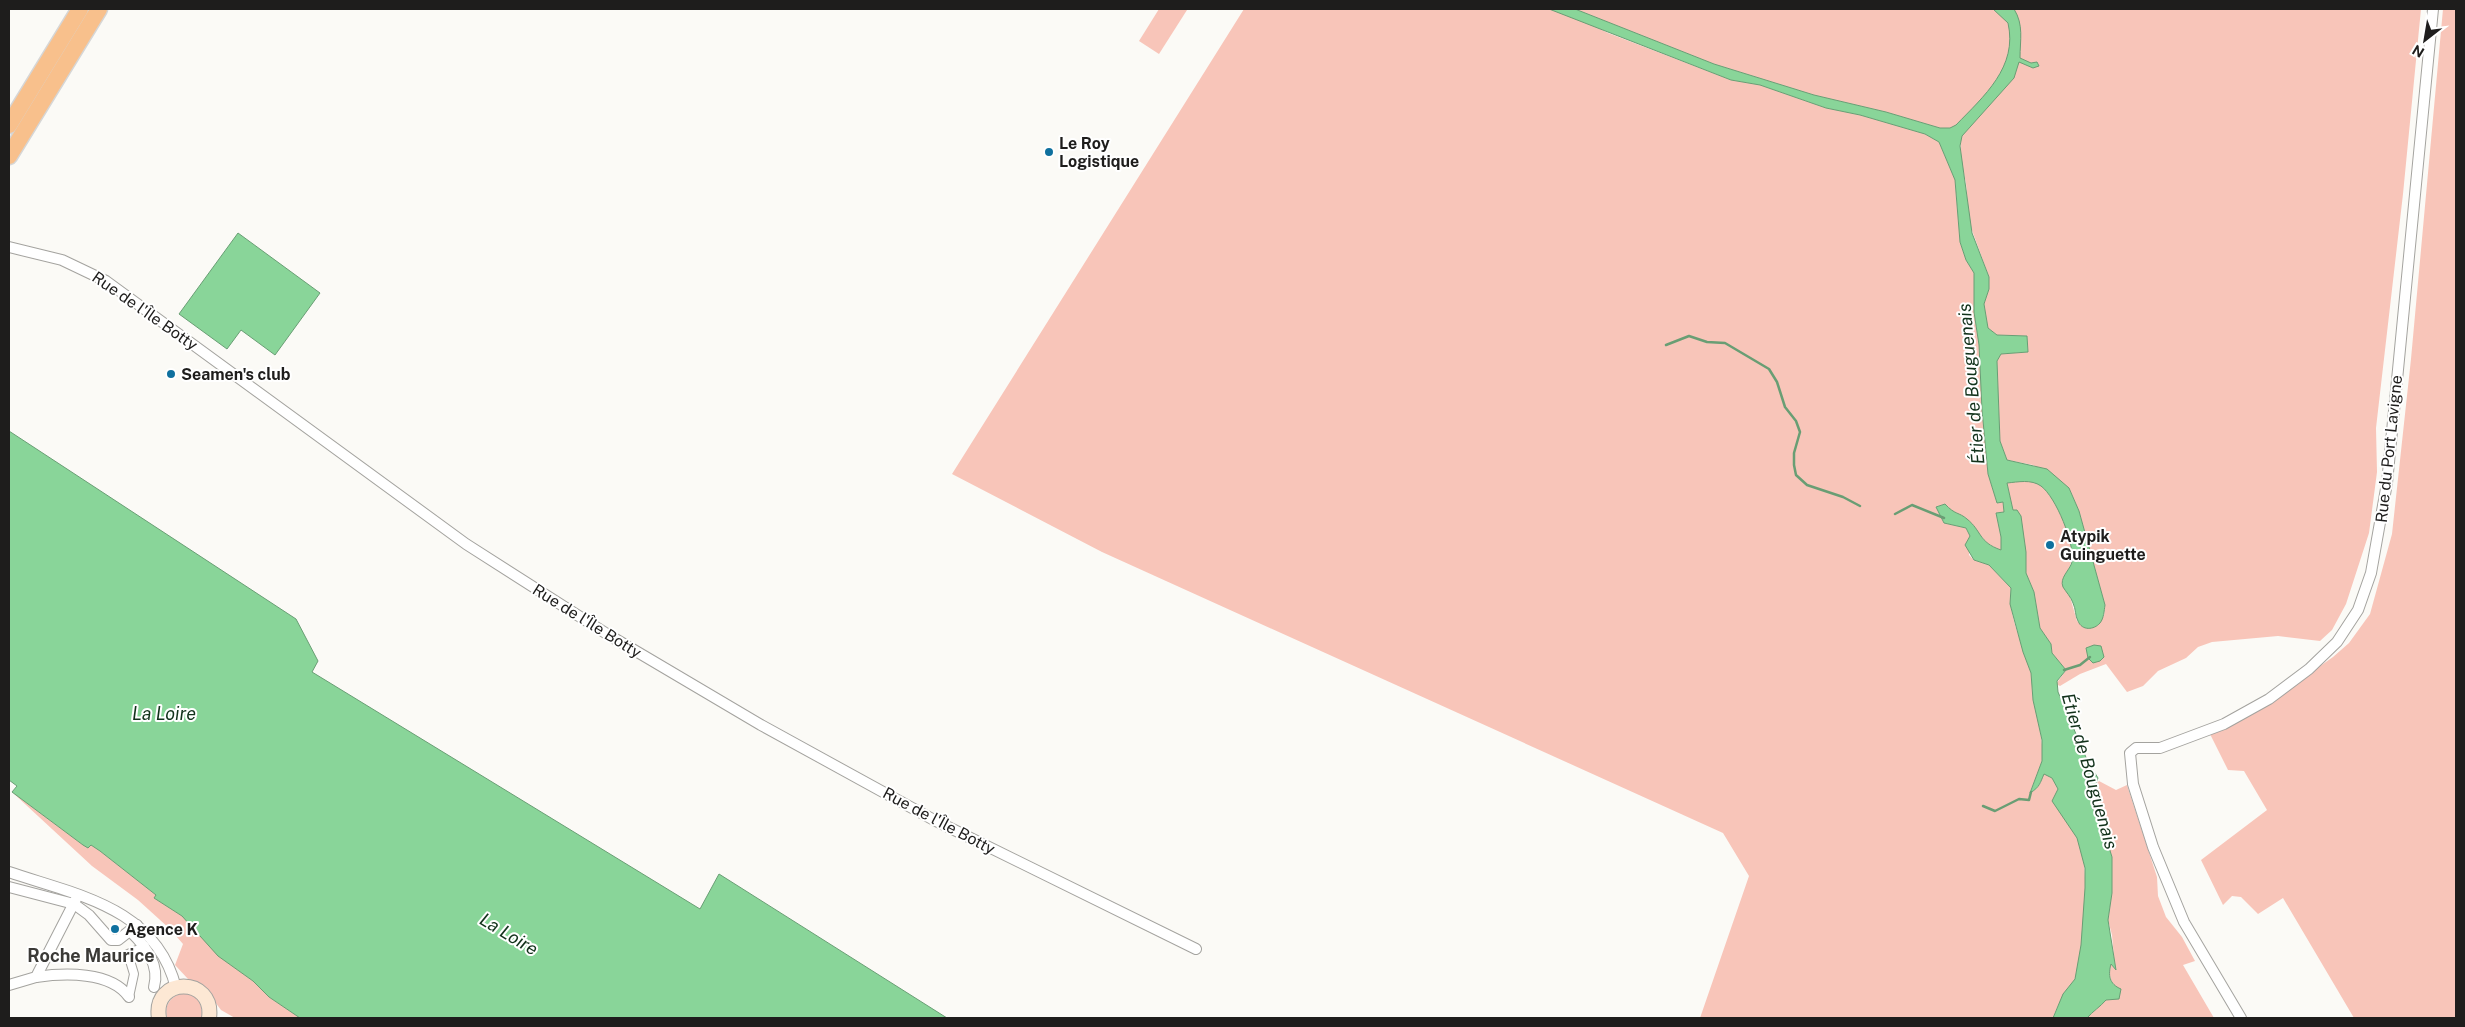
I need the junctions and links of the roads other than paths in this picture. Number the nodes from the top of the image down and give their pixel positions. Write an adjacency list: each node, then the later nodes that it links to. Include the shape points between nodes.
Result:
1 (80, 9): 4 (highway)
2 (99, 9): 5 (highway)
3 (2433, 9): 22 (street, Rue du Port Lavigne, via 2386,483 2371,573 2358,610 2337,642 2309,669 2269,699 2224,724 2160,748 2136,748 2130,753 2134,784 2160,864 2184,922)
4 (9, 126)
5 (9, 156)
6 (9, 247): 13 (street, Rue de l'Île Botty, via 62,260 106,281 495,564 699,689 934,820)
7 (10, 874): 9 (street)
8 (9, 887): 10 (street)
9 (79, 894): 10 (street); 11 (street, via 98,901)
10 (74, 904): 11 (street, via 89,915 111,940 118,940); 14 (street)
11 (134, 928): 12 (street); 17 (street, via 162,953)
12 (145, 946): 16 (street, via 156,973); 18 (street, via 128,954 134,974)
13 (1196, 949)
14 (36, 977): 15 (street); 18 (street, via 79,973 122,988)
15 (9, 985)
16 (154, 987)
17 (176, 988): 19 (main road, via 163,996); 20 (main road, via 191,987 203,995 208,1003)
18 (129, 997)
19 (155, 1015)
20 (209, 1018): 21 (main road)
21 (214, 1018)
22 (2240, 1018)

